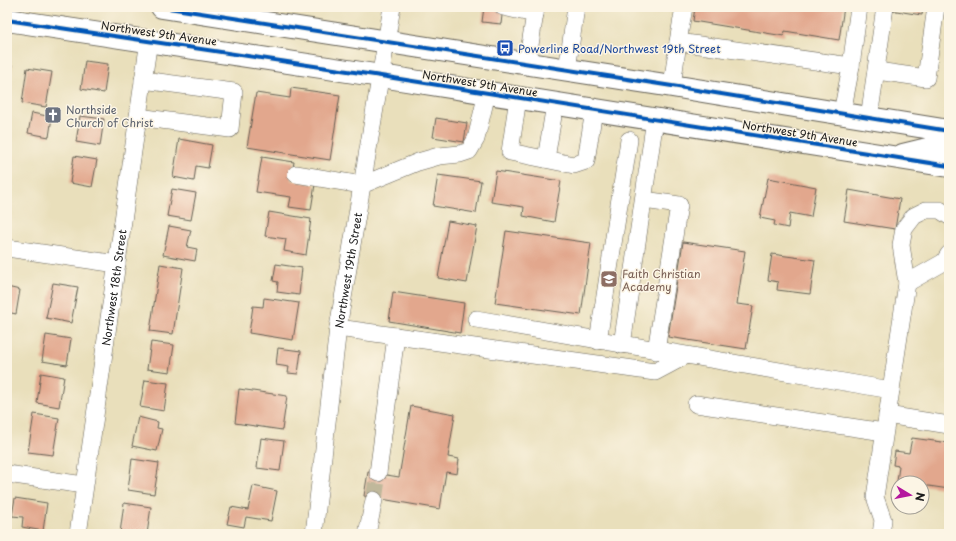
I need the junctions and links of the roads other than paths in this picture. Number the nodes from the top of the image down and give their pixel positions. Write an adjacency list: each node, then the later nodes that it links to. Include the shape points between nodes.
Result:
1 (162, 7): 13 (main road)
2 (392, 7): 13 (street, Northwest 19th Street)
3 (503, 7): 9 (street)
4 (577, 7): 16 (street)
5 (684, 7): 12 (street)
6 (859, 7): 15 (street)
7 (885, 7): 17 (street)
8 (936, 7): 17 (street, via 926,78)
9 (535, 10): 14 (street)
10 (7, 20): 11 (main road, Northwest 9th Avenue)
11 (149, 40): 18 (main road, Northwest 9th Avenue); 19 (street, Northwest 18th Street)
12 (678, 42): 15 (street); 20 (street)
13 (386, 43): 14 (main road); 18 (street, Northwest 19th Street)
14 (527, 64): 16 (main road)
15 (851, 66): 25 (street)
16 (567, 70): 20 (main road)
17 (877, 71): 27 (street)
18 (381, 76): 21 (main road, Northwest 9th Avenue); 36 (street, Northwest 19th Street)
19 (143, 80): 26 (street, Northwest 18th Street); 26 (street, via 234,92 230,129)
20 (672, 86): 25 (main road)
21 (487, 93): 22 (main road, Northwest 9th Avenue); 36 (street, via 476,139 469,151 418,162)
22 (518, 98): 23 (main road, Northwest 9th Avenue); 33 (street, via 510,152)
23 (555, 104): 24 (main road, Northwest 9th Avenue); 33 (street)
24 (594, 110): 28 (main road, Northwest 9th Avenue); 33 (street, via 586,161 574,165)
25 (842, 113): 27 (main road)
26 (138, 117): 41 (street, Northwest 18th Street)
27 (869, 118): 29 (main road)
28 (655, 119): 32 (main road, Northwest 9th Avenue); 37 (street)
29 (949, 131)
30 (949, 138): 32 (main road, via 940,146)
31 (629, 140): 46 (street)
32 (896, 157): 34 (main road, Northwest 9th Avenue)
33 (546, 159)
34 (949, 166)
35 (296, 174): 36 (street)
36 (362, 185): 44 (street, Northwest 19th Street)
37 (644, 200): 47 (street); 48 (street, via 679,205)
38 (949, 216): 42 (street, via 940,210 926,210 914,216 904,229 901,245)
39 (7, 248): 41 (street)
40 (949, 254): 42 (street, via 944,262)
41 (117, 264): 57 (street, Northwest 18th Street)
42 (907, 283): 50 (street)
43 (476, 319): 46 (street)
44 (338, 328): 45 (street); 60 (street, Northwest 19th Street)
45 (396, 336): 49 (street, via 655,372); 55 (street)
46 (598, 341): 47 (street)
47 (622, 345): 48 (street)
48 (656, 351): 49 (street)
49 (685, 356): 50 (street)
50 (891, 390): 52 (street)
51 (696, 404): 54 (street)
52 (887, 415): 53 (street); 54 (street)
53 (949, 424)
54 (884, 432): 62 (street, via 875,497 883,520)
55 (378, 473)
56 (7, 474): 57 (street)
57 (84, 485): 59 (street, Northwest 18th Street)
58 (374, 500): 61 (street)
59 (78, 534)
60 (314, 534)
61 (367, 534)
62 (881, 534)

